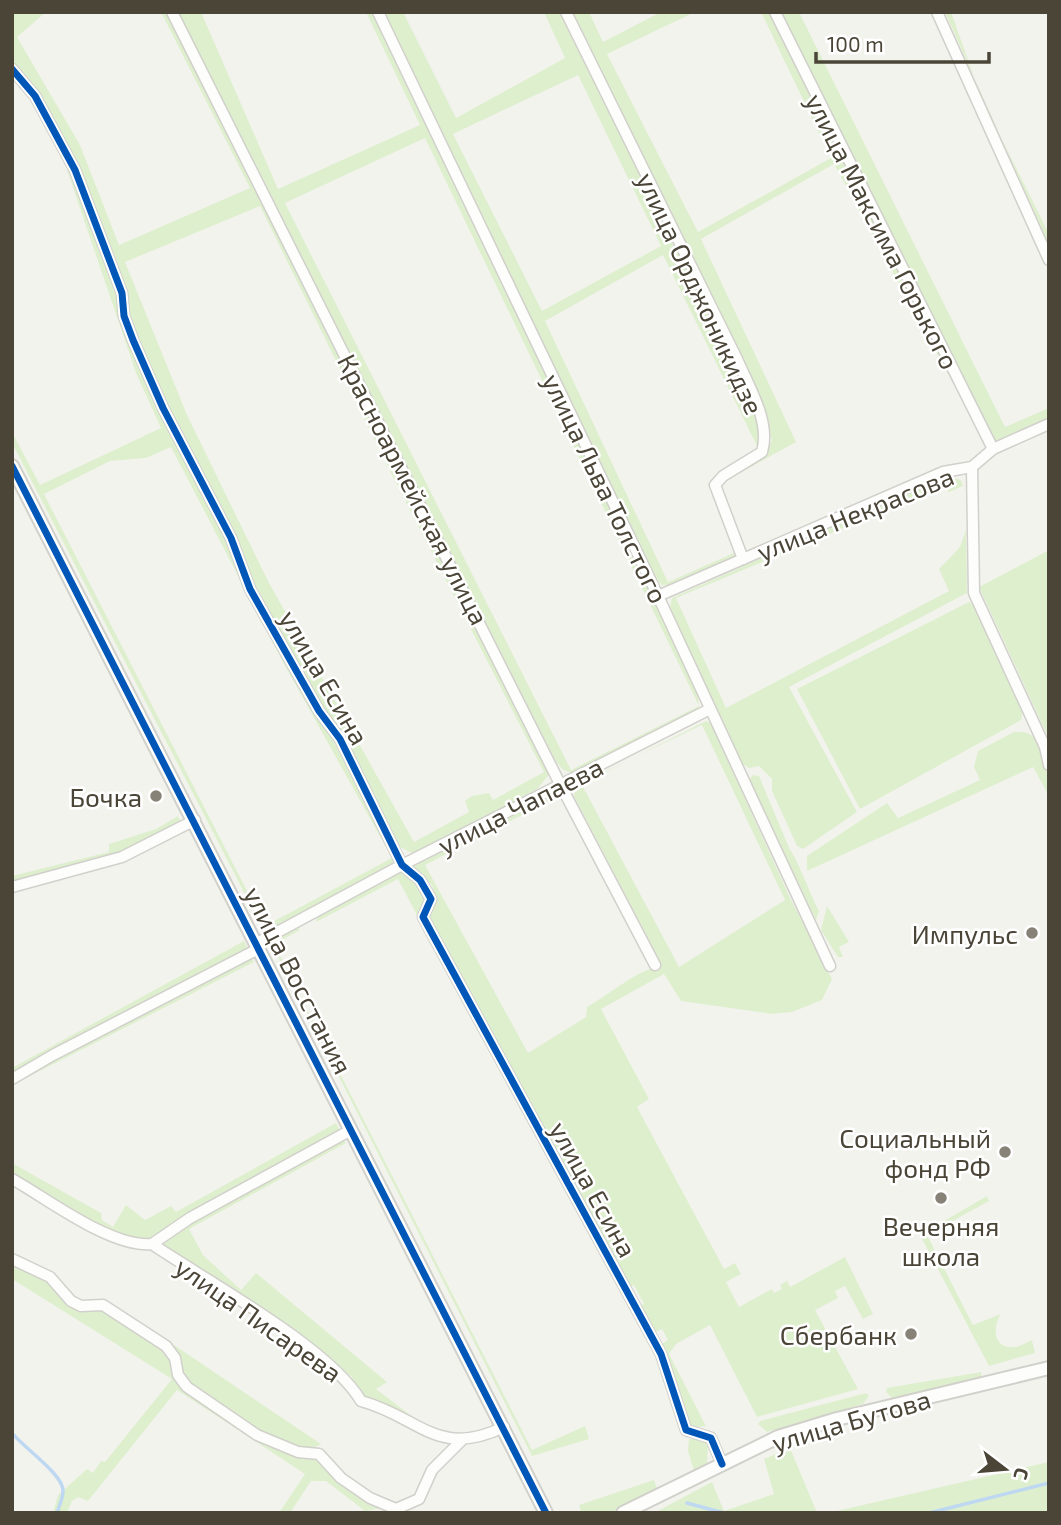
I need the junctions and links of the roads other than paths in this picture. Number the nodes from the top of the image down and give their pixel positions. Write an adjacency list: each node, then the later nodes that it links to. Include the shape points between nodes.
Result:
1 (173, 12): 16 (street, Красноармейская улица)
2 (378, 12): 13 (street, улица Льва Толстого)
3 (566, 12): 12 (street, улица Орджоникидзе, via 761,416 766,439 762,452 715,485)
4 (775, 12): 9 (street, улица Максима Горького)
5 (937, 12): 7 (street)
6 (12, 69): 18 (street, улица Есина, via 34,96 75,170 121,293 133,340 231,538 250,589 319,711 340,739)
7 (1049, 260)
8 (1049, 424): 9 (street, улица Некрасова)
9 (993, 449): 10 (street, улица Некрасова)
10 (972, 467): 12 (street, улица Некрасова, via 943,472); 15 (street, via 974,593 1045,747)
11 (13, 471): 17 (street, улица Восстания)
12 (743, 559): 13 (street, улица Некрасова)
13 (658, 596): 14 (street, улица Льва Толстого)
14 (710, 709): 16 (street, улица Чапаева); 22 (street, улица Льва Толстого)
15 (1049, 765)
16 (561, 784): 18 (street, улица Чапаева); 21 (street, Красноармейская улица)
17 (195, 820): 19 (street, via 122,857); 20 (street, улица Восстания)
18 (402, 865): 20 (street, улица Чапаева); 31 (street, улица Есина, via 429,891 431,899 423,917 661,1354 686,1430 711,1438)
19 (12, 887)
20 (259, 945): 23 (street, улица Чапаева); 24 (street, улица Восстания)
21 (655, 965)
22 (830, 966)
23 (12, 1079)
24 (351, 1130): 26 (street, via 190,1218); 29 (street, улица Восстания)
25 (12, 1179): 26 (street, улица Писарева, via 110,1235)
26 (152, 1244): 30 (street, улица Писарева, via 349,1380 361,1401)
27 (12, 1259): 30 (street, via 50,1277 71,1301 81,1306 103,1305 166,1346 187,1387 257,1435 298,1452 320,1454 341,1478 387,1506 396,1509 419,1499 432,1470)
28 (1049, 1368): 31 (street, улица Бутова, via 837,1419 778,1437)
29 (504, 1427): 30 (street); 32 (street, улица Восстания)
30 (461, 1441)
31 (722, 1464): 33 (street, улица Бутова)
32 (545, 1513)
33 (623, 1513)

